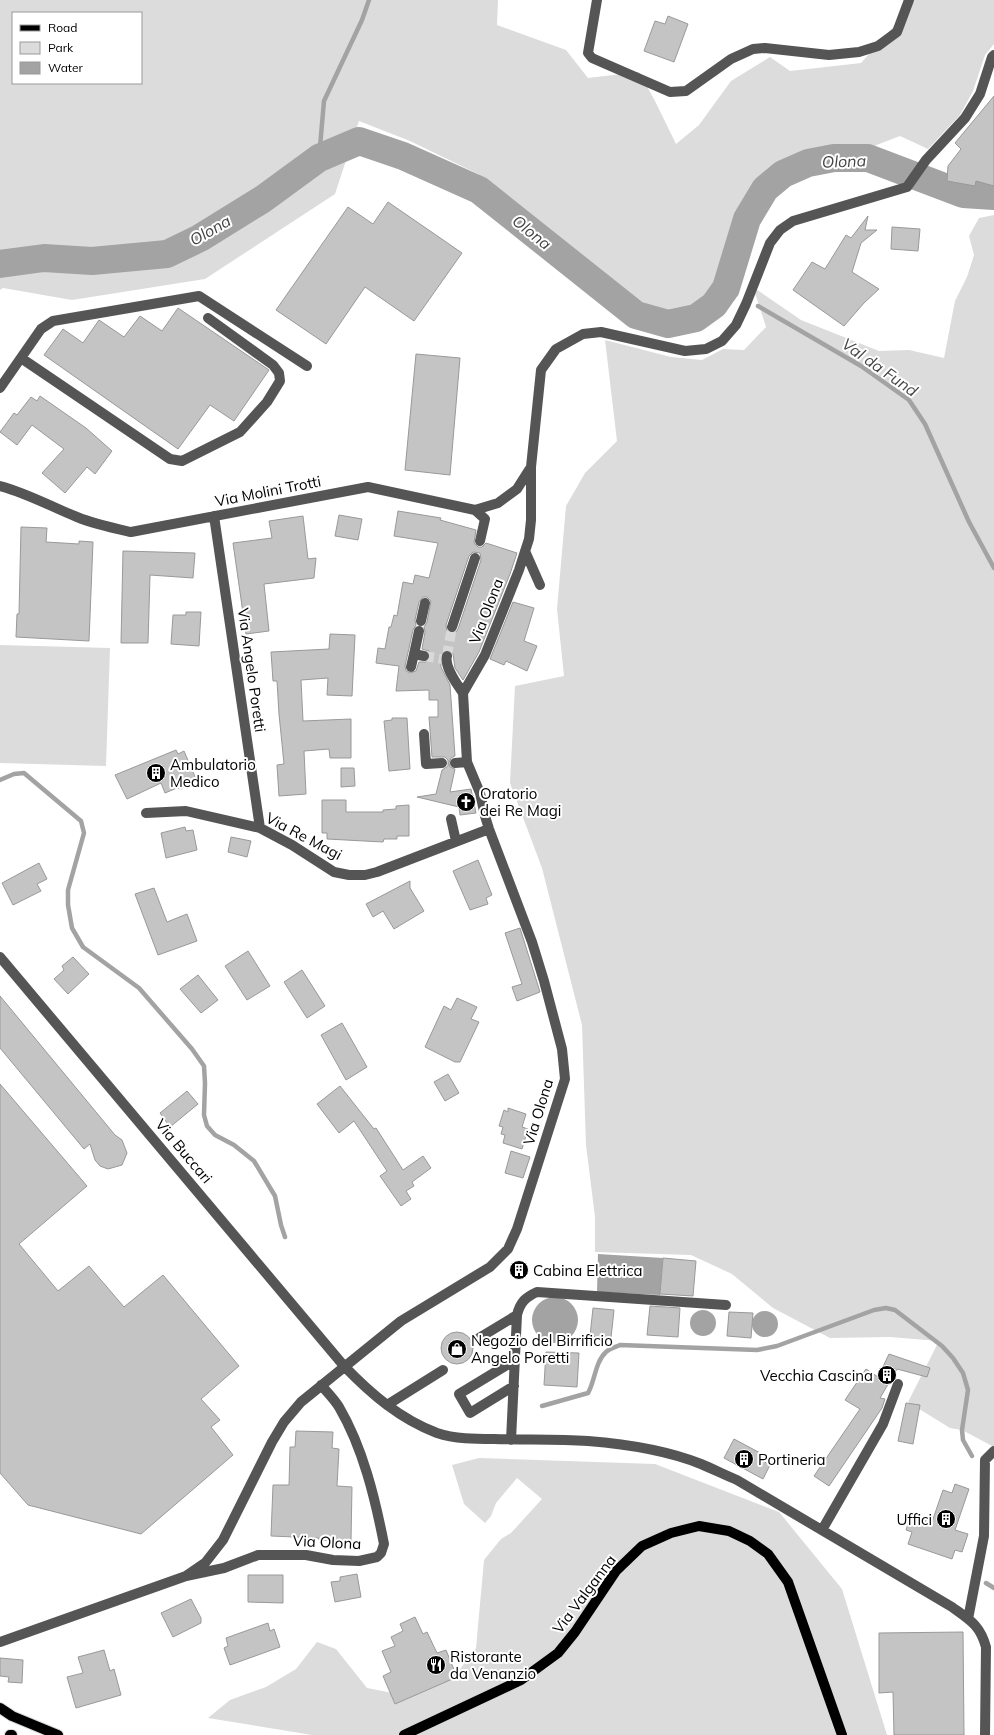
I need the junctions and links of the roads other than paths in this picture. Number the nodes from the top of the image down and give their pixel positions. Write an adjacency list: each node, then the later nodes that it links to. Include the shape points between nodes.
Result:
1 (597, 0): 2 (street, via 588,53 592,58 670,92 686,91 731,59 753,49 829,54 859,52 878,46 897,32)
2 (909, 0)
3 (994, 55): 8 (street, Via Olona, via 980,94 965,118 926,160 907,188 793,221 780,230 770,243 736,325 722,340 706,349 685,351 601,332 583,334 556,349 541,370)
4 (208, 318): 5 (street, via 273,365 279,373 280,381 267,402 240,432 182,461 170,459)
5 (21, 358): 6 (street, via 41,329 53,321 199,296); 7 (street)
6 (307, 366)
7 (0, 388)
8 (531, 467): 10 (street, Via Molini Trotti, via 517,488 498,503); 13 (street, Via Olona, via 531,520)
9 (0, 486): 11 (street, Via Molini Trotti, via 79,518 131,532)
10 (475, 510): 11 (street, Via Molini Trotti, via 368,487); 12 (street, via 485,520)
11 (214, 516): 27 (street, Via Angelo Poretti)
12 (480, 541)
13 (525, 551): 15 (street); 20 (street, Via Olona, via 485,655)
14 (475, 558): 17 (street)
15 (540, 585)
16 (425, 603): 19 (street, via 420,626 419,655)
17 (452, 627)
18 (445, 658): 20 (street)
19 (411, 667)
20 (463, 693): 22 (street, Via Olona)
21 (424, 734): 24 (street, via 426,764)
22 (467, 762): 23 (street); 28 (street, Via Olona, via 480,792)
23 (455, 763)
24 (442, 764)
25 (146, 813): 27 (street, Via Re Magi, via 186,811)
26 (451, 819): 29 (street)
27 (260, 828): 29 (street, Via Re Magi, via 334,872 349,875 377,872)
28 (490, 829): 29 (street, Via Re Magi); 35 (street, Via Olona, via 542,974 562,1049 565,1079 518,1229 508,1249 490,1267 401,1321)
29 (456, 841)
30 (0, 957): 35 (street, Via Buccari)
31 (726, 1304): 32 (street, via 538,1292 526,1297 519,1306)
32 (517, 1315): 33 (street); 34 (street)
33 (479, 1338)
34 (515, 1360): 39 (street); 39 (street, via 459,1394 470,1413)
35 (344, 1366): 38 (street, Via Olona); 40 (street, Via Buccari, via 367,1390)
36 (443, 1370): 40 (street)
37 (898, 1384): 43 (street, via 883,1424)
38 (321, 1385): 44 (street, Via Olona, via 301,1402 284,1422 223,1540 205,1563); 44 (street, Via Olona, via 338,1406 358,1450 379,1522 384,1544 382,1553 377,1557 359,1560 333,1560 306,1555 258,1555 224,1568)
39 (514, 1386): 41 (street)
40 (387, 1405): 41 (street, Via Buccari, via 413,1422 438,1433 464,1438)
41 (512, 1440): 43 (street, Via Buccari, via 588,1441 628,1445 667,1453 737,1480)
42 (994, 1451): 45 (street, via 986,1460 984,1536)
43 (822, 1530): 45 (street, Via Buccari)
44 (186, 1576): 46 (street, Via Olona)
45 (968, 1619): 51 (street, Via Buccari, via 974,1622 982,1634 986,1647)
46 (0, 1642)
47 (0, 1708): 48 (main road, via 12,1716)
48 (58, 1735)
49 (404, 1735): 50 (main road, Via Valganna, via 527,1675 558,1653 576,1632 616,1571 642,1546 671,1532 699,1526 729,1531 750,1541 768,1554 788,1582)
50 (842, 1735)
51 (985, 1735)

